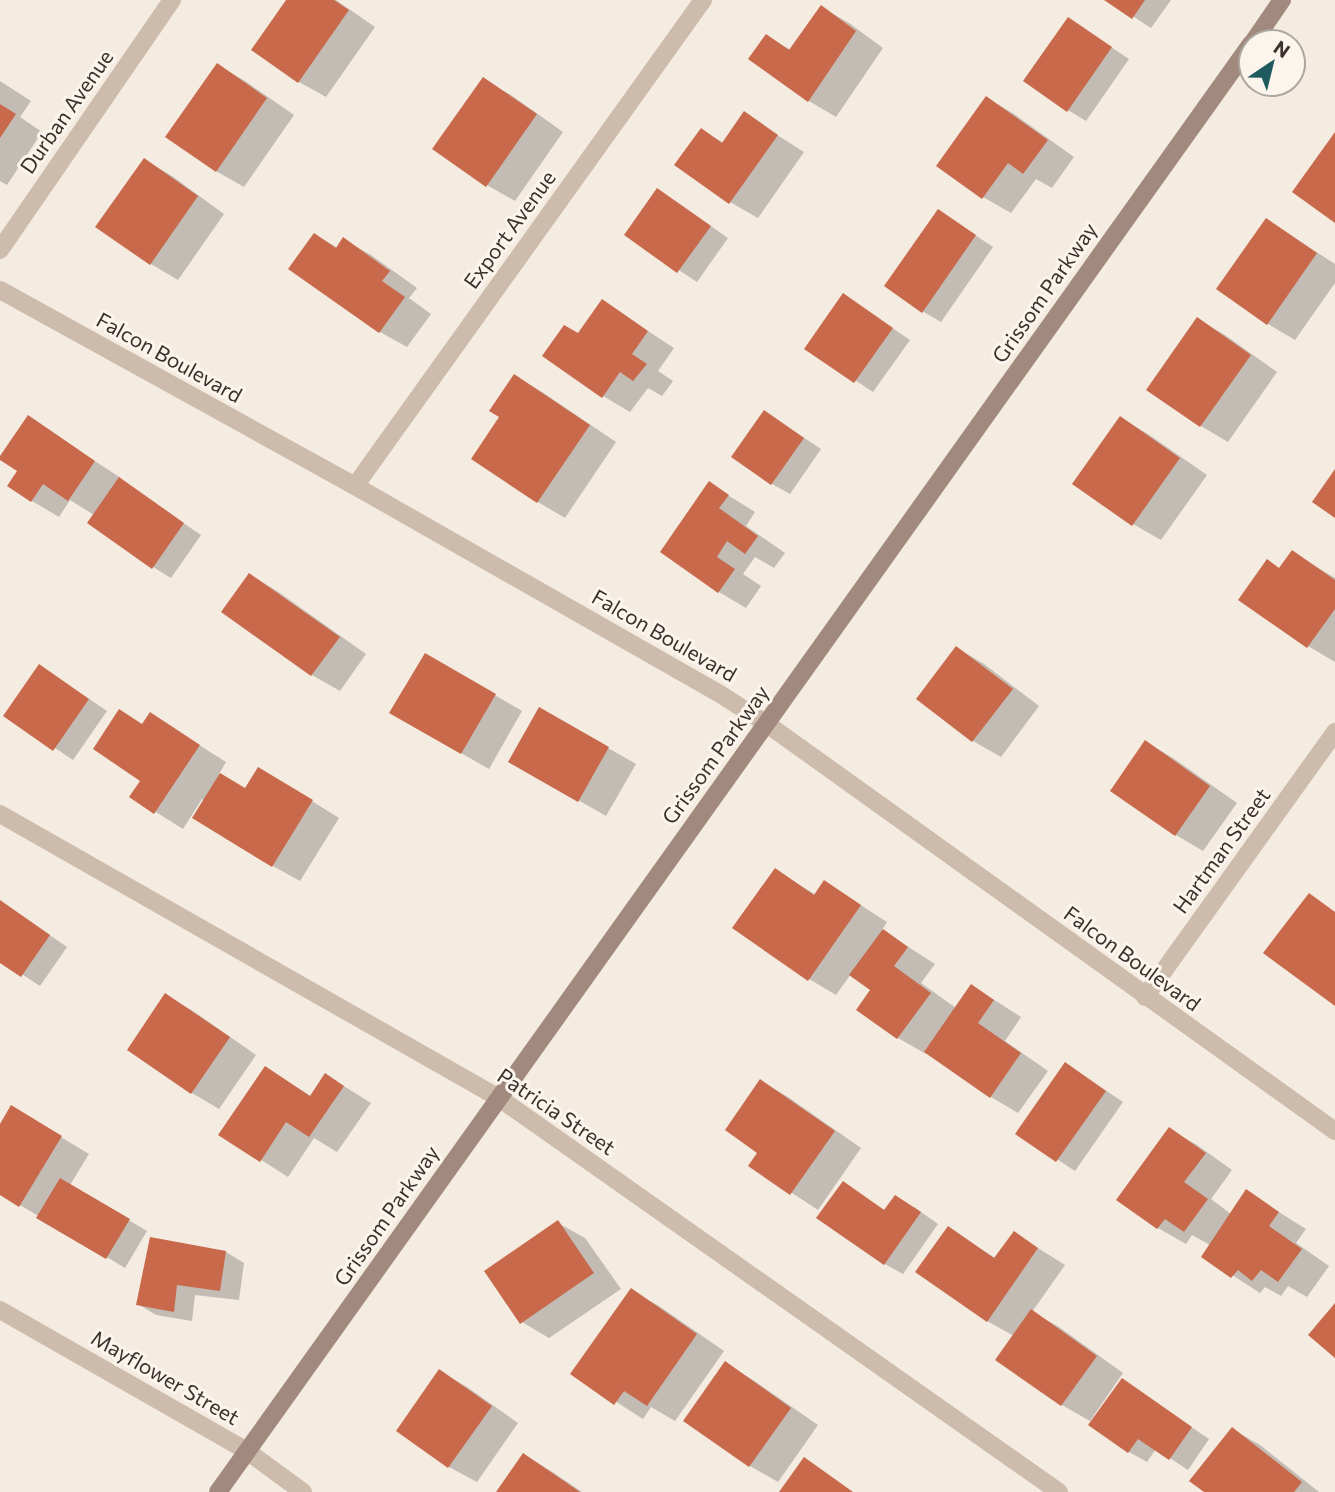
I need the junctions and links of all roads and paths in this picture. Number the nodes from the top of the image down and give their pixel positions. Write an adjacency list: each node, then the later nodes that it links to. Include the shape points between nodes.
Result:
1 (172, 0): 6 (street, Durban Avenue)
2 (703, 0): 8 (street, Export Avenue)
3 (1283, 0): 4 (main road, Grissom Parkway)
4 (1263, 28)
5 (1237, 64): 9 (main road, Grissom Parkway)
6 (0, 250)
7 (0, 290): 8 (street, Falcon Boulevard)
8 (355, 486): 9 (street, Falcon Boulevard)
9 (767, 724): 12 (street, Falcon Boulevard); 13 (main road, Grissom Parkway)
10 (1335, 732): 12 (street, Hartman Street)
11 (0, 814): 13 (street, Patricia Street)
12 (1145, 996): 14 (street, Falcon Boulevard)
13 (499, 1098): 16 (main road, Grissom Parkway); 19 (street, Patricia Street)
14 (1335, 1131)
15 (0, 1310): 16 (street, Mayflower Street)
16 (247, 1451): 17 (main road, Grissom Parkway); 18 (street, Mayflower Street)
17 (218, 1492)
18 (303, 1492)
19 (1059, 1492)

